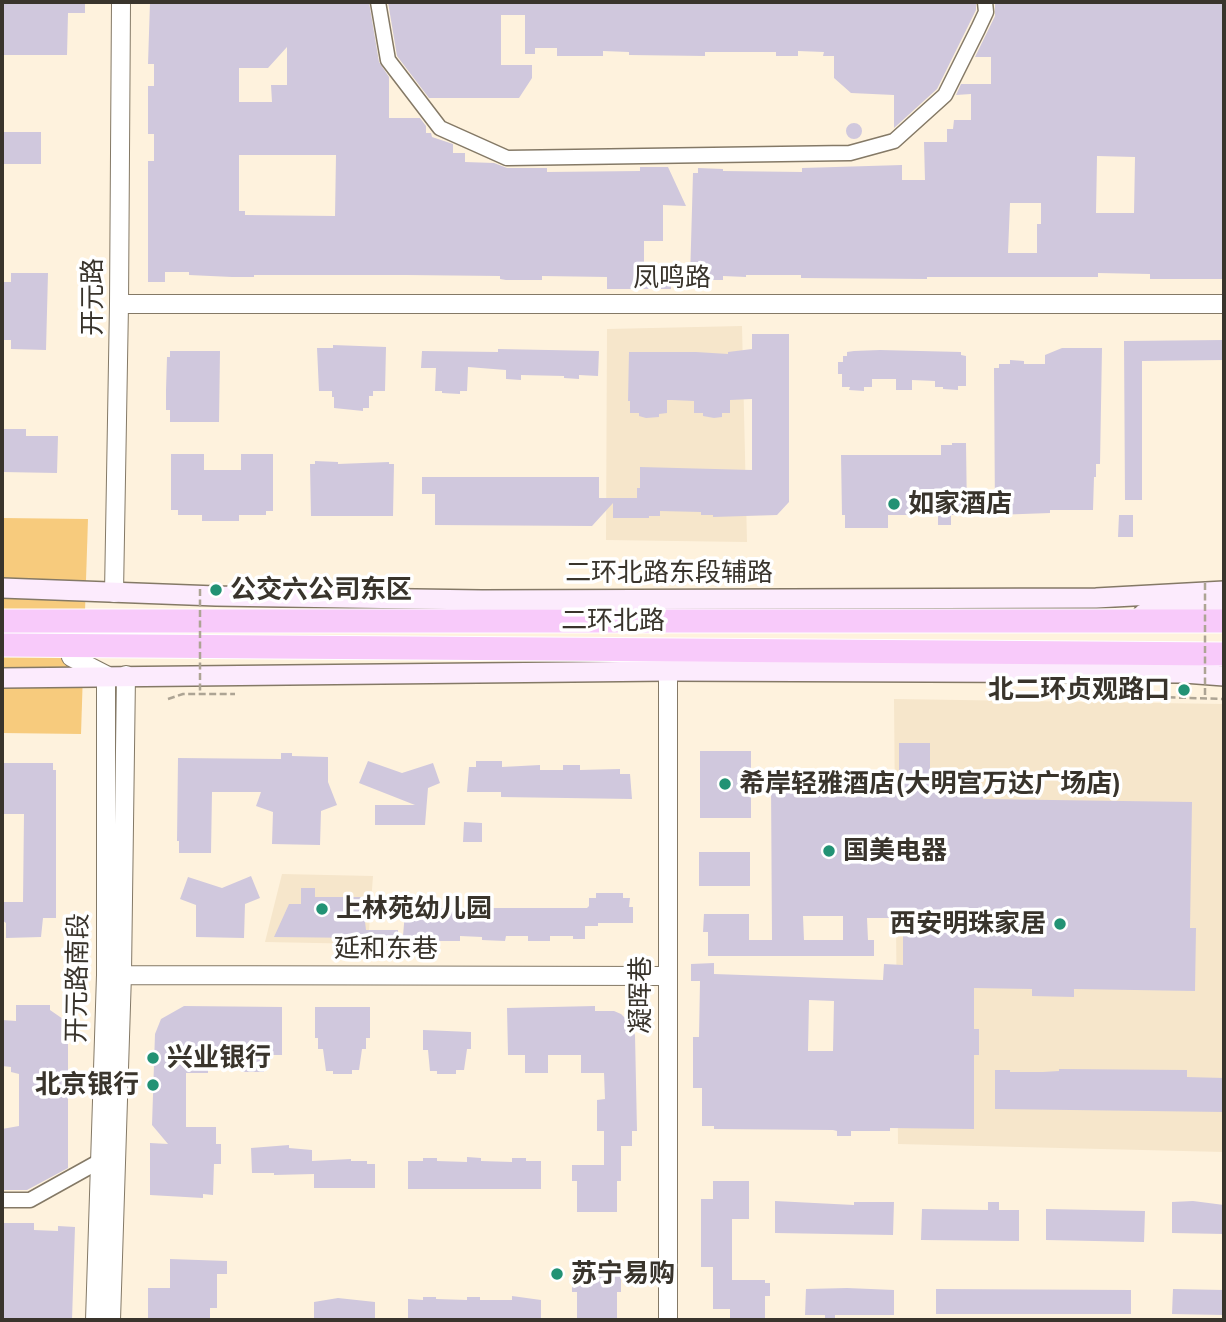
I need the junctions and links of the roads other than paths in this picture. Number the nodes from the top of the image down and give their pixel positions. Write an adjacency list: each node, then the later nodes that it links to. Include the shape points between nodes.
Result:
1 (121, 2): 4 (street, 开元路)
2 (379, 2): 3 (street, via 388,60 440,128 507,158 850,153 894,141 945,95 986,12)
3 (985, 2)
4 (119, 304): 5 (street, 凤鸣路); 8 (street, 开元路)
5 (1224, 304)
6 (2, 588): 8 (main road, 二环北路东段辅路)
7 (1224, 591): 8 (main road, 二环北路东段辅路, via 1096,598 482,600)
8 (114, 593)
9 (1224, 600): 10 (main road)
10 (1110, 620): 11 (highway, 二环北路); 12 (highway, 二环北路)
11 (2, 621)
12 (1224, 621)
13 (139, 644): 14 (highway, 二环北路); 15 (highway, 二环北路); 16 (highway)
14 (2, 645)
15 (1224, 654)
16 (71, 657): 17 (highway); 19 (street)
17 (2, 658)
18 (668, 671): 20 (main road); 21 (main road); 24 (street, 凝晖巷)
19 (106, 675): 20 (main road); 22 (main road); 23 (street, 开元路南段)
20 (126, 675): 23 (street, 开元路南段)
21 (1224, 676)
22 (2, 678)
23 (114, 974): 24 (street, 延和东巷); 25 (street, 开元路南段); 28 (street, 开元路南段)
24 (667, 976): 29 (street, 凝晖巷)
25 (100, 1161): 26 (street, via 30,1200); 27 (street, 开元路南段)
26 (2, 1200)
27 (95, 1320)
28 (111, 1320)
29 (668, 1320)

